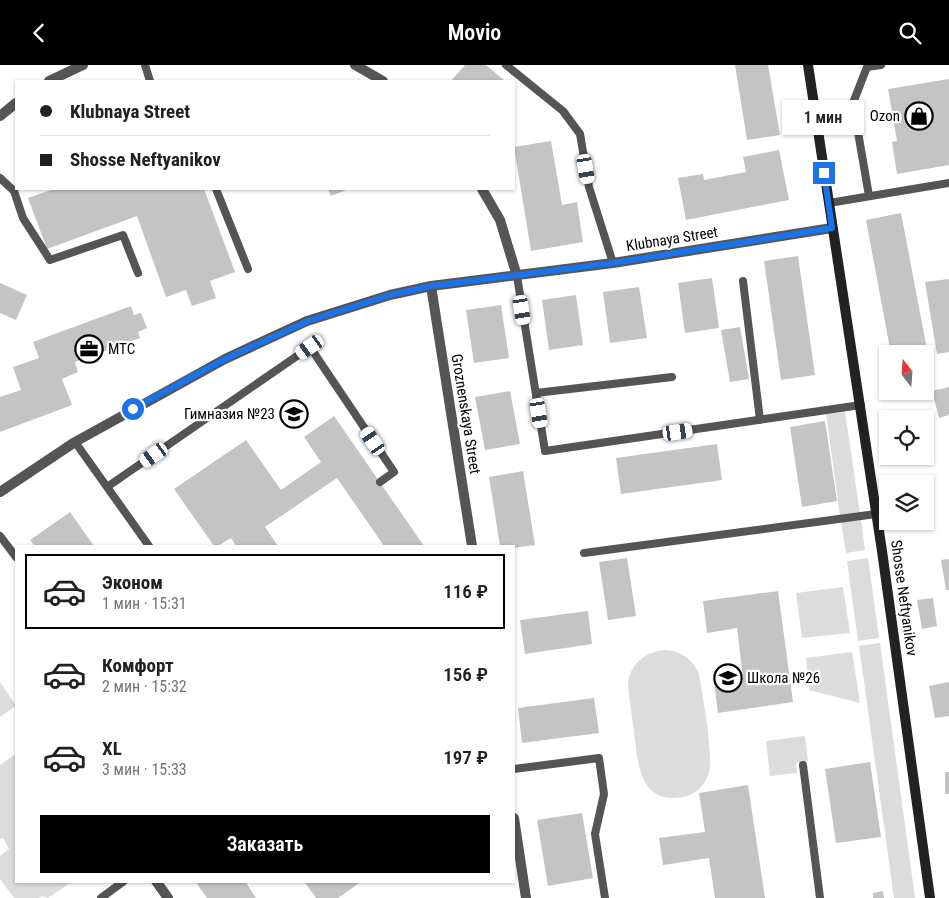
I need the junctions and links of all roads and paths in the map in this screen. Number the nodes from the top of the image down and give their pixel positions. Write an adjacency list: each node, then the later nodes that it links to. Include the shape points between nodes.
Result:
1 (145, 65): 9 (lane)
2 (355, 65): 10 (street)
3 (506, 65): 22 (lane, via 563,111 580,133 589,187)
4 (808, 65): 20 (main road, Shosse Neftyanikov)
5 (881, 65): 7 (lane)
6 (77, 66): 8 (street)
7 (867, 66): 19 (lane, via 853,103)
8 (51, 80)
9 (150, 80)
10 (381, 80)
11 (15, 104): 12 (street)
12 (0, 116)
13 (0, 178): 15 (lane)
14 (949, 183): 19 (lane)
15 (15, 188)
16 (18, 190): 24 (lane, via 22,218 50,260 123,235)
17 (216, 190): 23 (lane)
18 (483, 190): 25 (street, via 500,221)
19 (869, 196): 20 (lane)
20 (828, 203): 21 (main road, Shosse Neftyanikov)
21 (832, 228): 22 (street, Klubnaya Street); 30 (main road, Shosse Neftyanikov)
22 (613, 263): 25 (street, Klubnaya Street)
23 (248, 269)
24 (138, 273)
25 (517, 276): 27 (street, Klubnaya Street); 29 (lane)
26 (743, 281): 31 (lane)
27 (431, 286): 32 (street, Klubnaya Street, via 390,295 308,321 225,359); 39 (street, Groznenskaya Street)
28 (672, 377): 29 (lane)
29 (536, 393): 31 (lane, via 545,451)
30 (861, 405): 31 (lane); 36 (main road, Shosse Neftyanikov)
31 (760, 420)
32 (75, 443): 34 (lane); 35 (street, Klubnaya Street)
33 (380, 482): 34 (lane, via 394,472 310,347)
34 (107, 487): 38 (lane)
35 (0, 492)
36 (876, 514): 40 (lane); 52 (main road, Shosse Neftyanikov)
37 (0, 536): 41 (lane)
38 (148, 545)
39 (472, 545)
40 (584, 553)
41 (15, 556)
42 (804, 765): 51 (lane)
43 (515, 769): 50 (lane, via 599,757 604,794 596,834)
44 (515, 825): 49 (street)
45 (121, 883): 47 (lane)
46 (157, 883): 48 (street)
47 (101, 898)
48 (168, 898)
49 (526, 898)
50 (605, 898)
51 (820, 898)
52 (930, 898)

